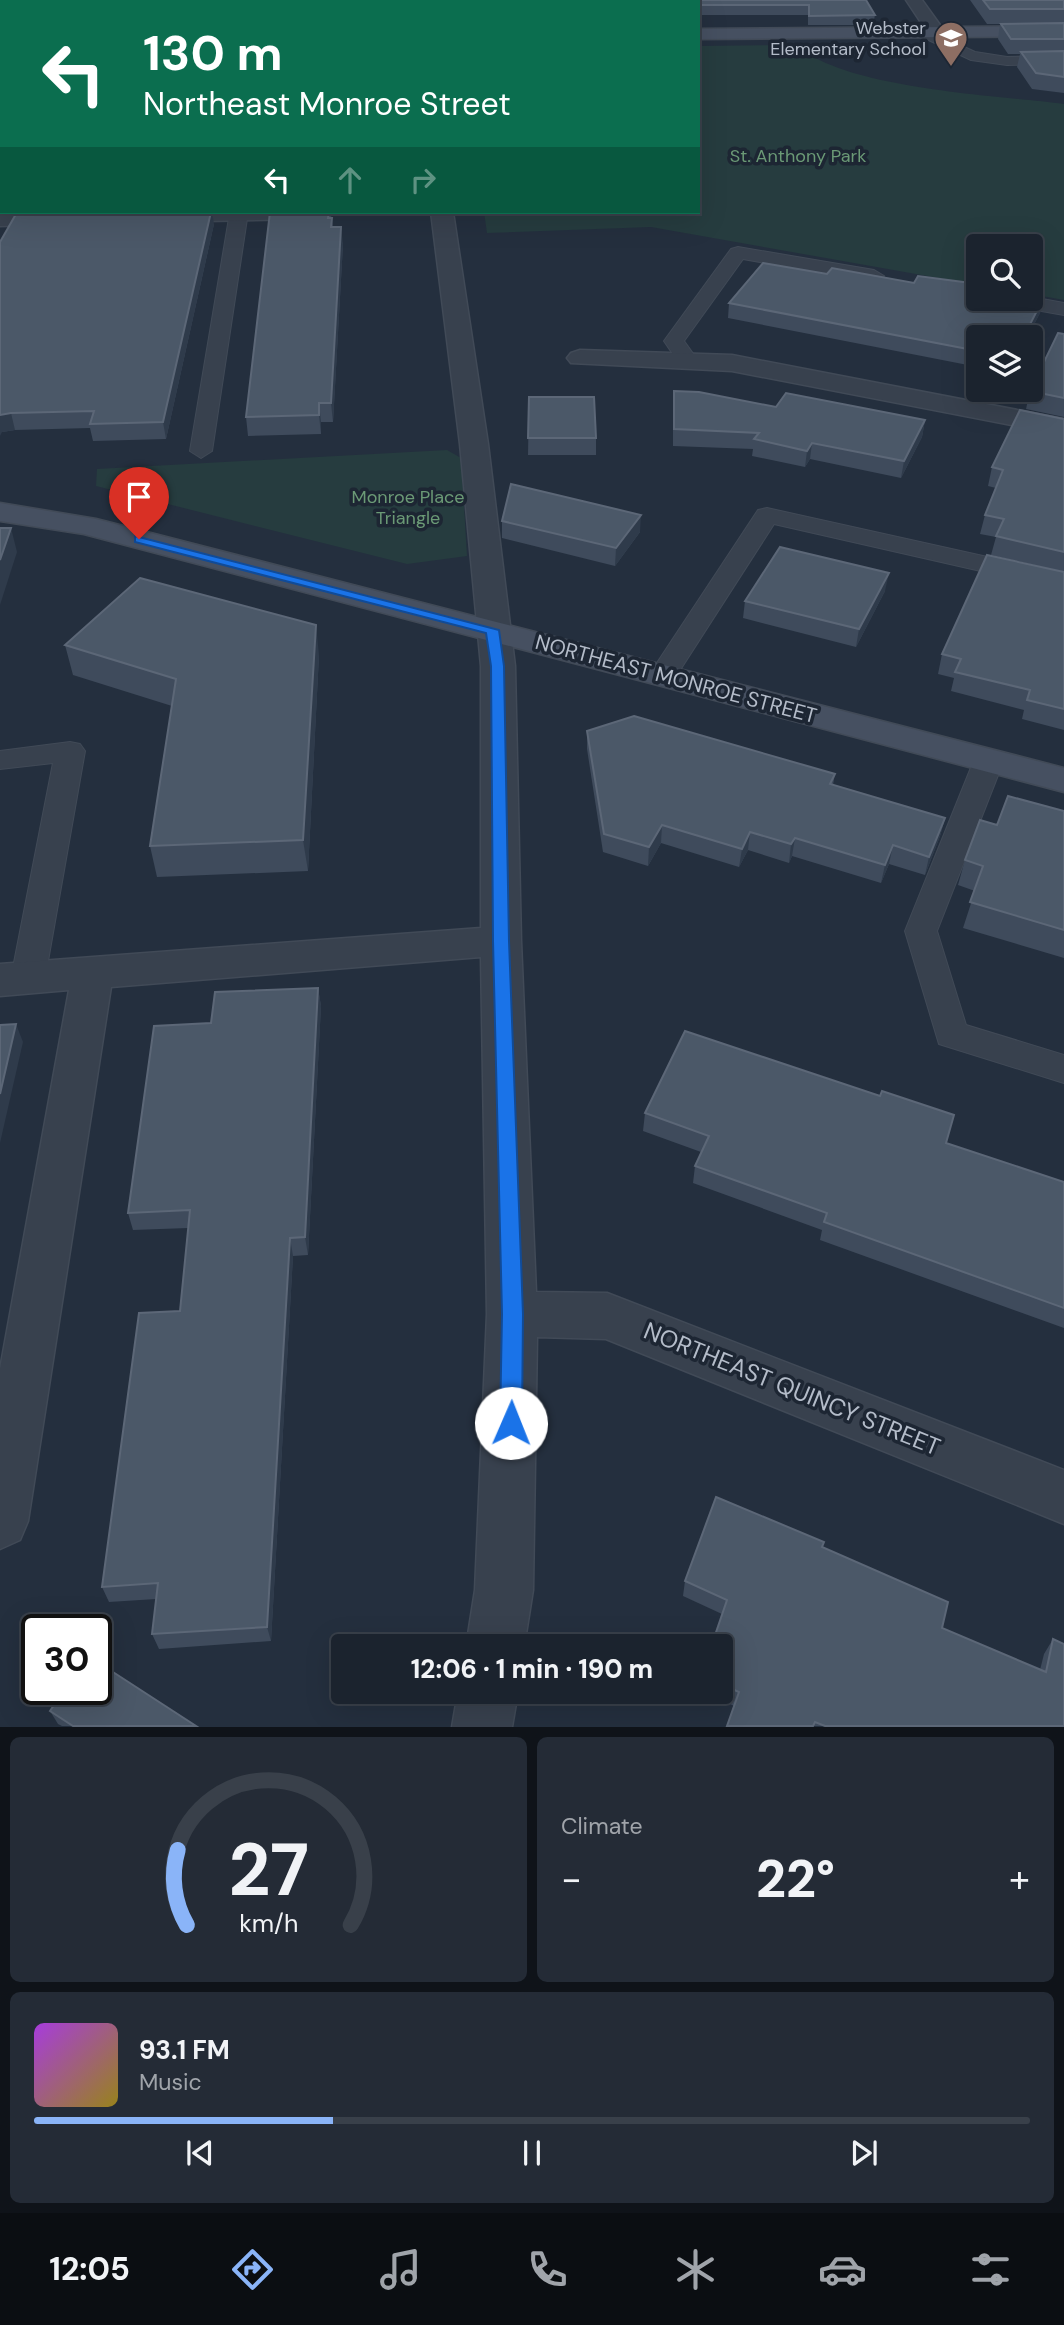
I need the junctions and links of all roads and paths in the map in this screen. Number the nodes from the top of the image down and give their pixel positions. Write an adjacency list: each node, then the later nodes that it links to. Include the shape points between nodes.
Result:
1 (914, 0): 3 (street)
2 (1064, 31): 3 (street)
3 (929, 32): 4 (street); 5 (lane, via 971,56)
4 (700, 34)
5 (1064, 60)
6 (174, 214): 9 (street)
7 (239, 214): 18 (lane)
8 (442, 214): 21 (street, via 474,444)
9 (142, 215)
10 (86, 217): 11 (street)
11 (0, 219)
12 (898, 280): 16 (lane, via 738,253 674,341)
13 (1043, 305): 14 (lane)
14 (1064, 309)
15 (580, 358): 16 (street)
16 (688, 362): 17 (street, via 732,363)
17 (1064, 427)
18 (201, 450)
19 (0, 512): 21 (street, NORTHEAST MONROE STREET, via 85,525)
20 (1064, 582): 22 (lane, via 767,515)
21 (492, 630): 22 (street, NORTHEAST MONROE STREET); 26 (street, via 498,666)
22 (663, 675): 24 (street, NORTHEAST MONROE STREET)
23 (0, 760): 28 (lane, via 70,751)
24 (989, 760): 25 (street, NORTHEAST MONROE STREET); 29 (lane, via 921,931 951,1034)
25 (1064, 780)
26 (501, 941): 27 (street); 30 (street)
27 (93, 971): 28 (street); 32 (street)
28 (14, 979)
29 (1064, 1069)
30 (512, 1314): 31 (street, NORTHEAST QUINCY STREET, via 607,1316); 33 (street, via 504,1590)
31 (1064, 1497)
32 (0, 1521)
33 (497, 1634)
34 (486, 1704): 35 (street)
35 (482, 1727)

